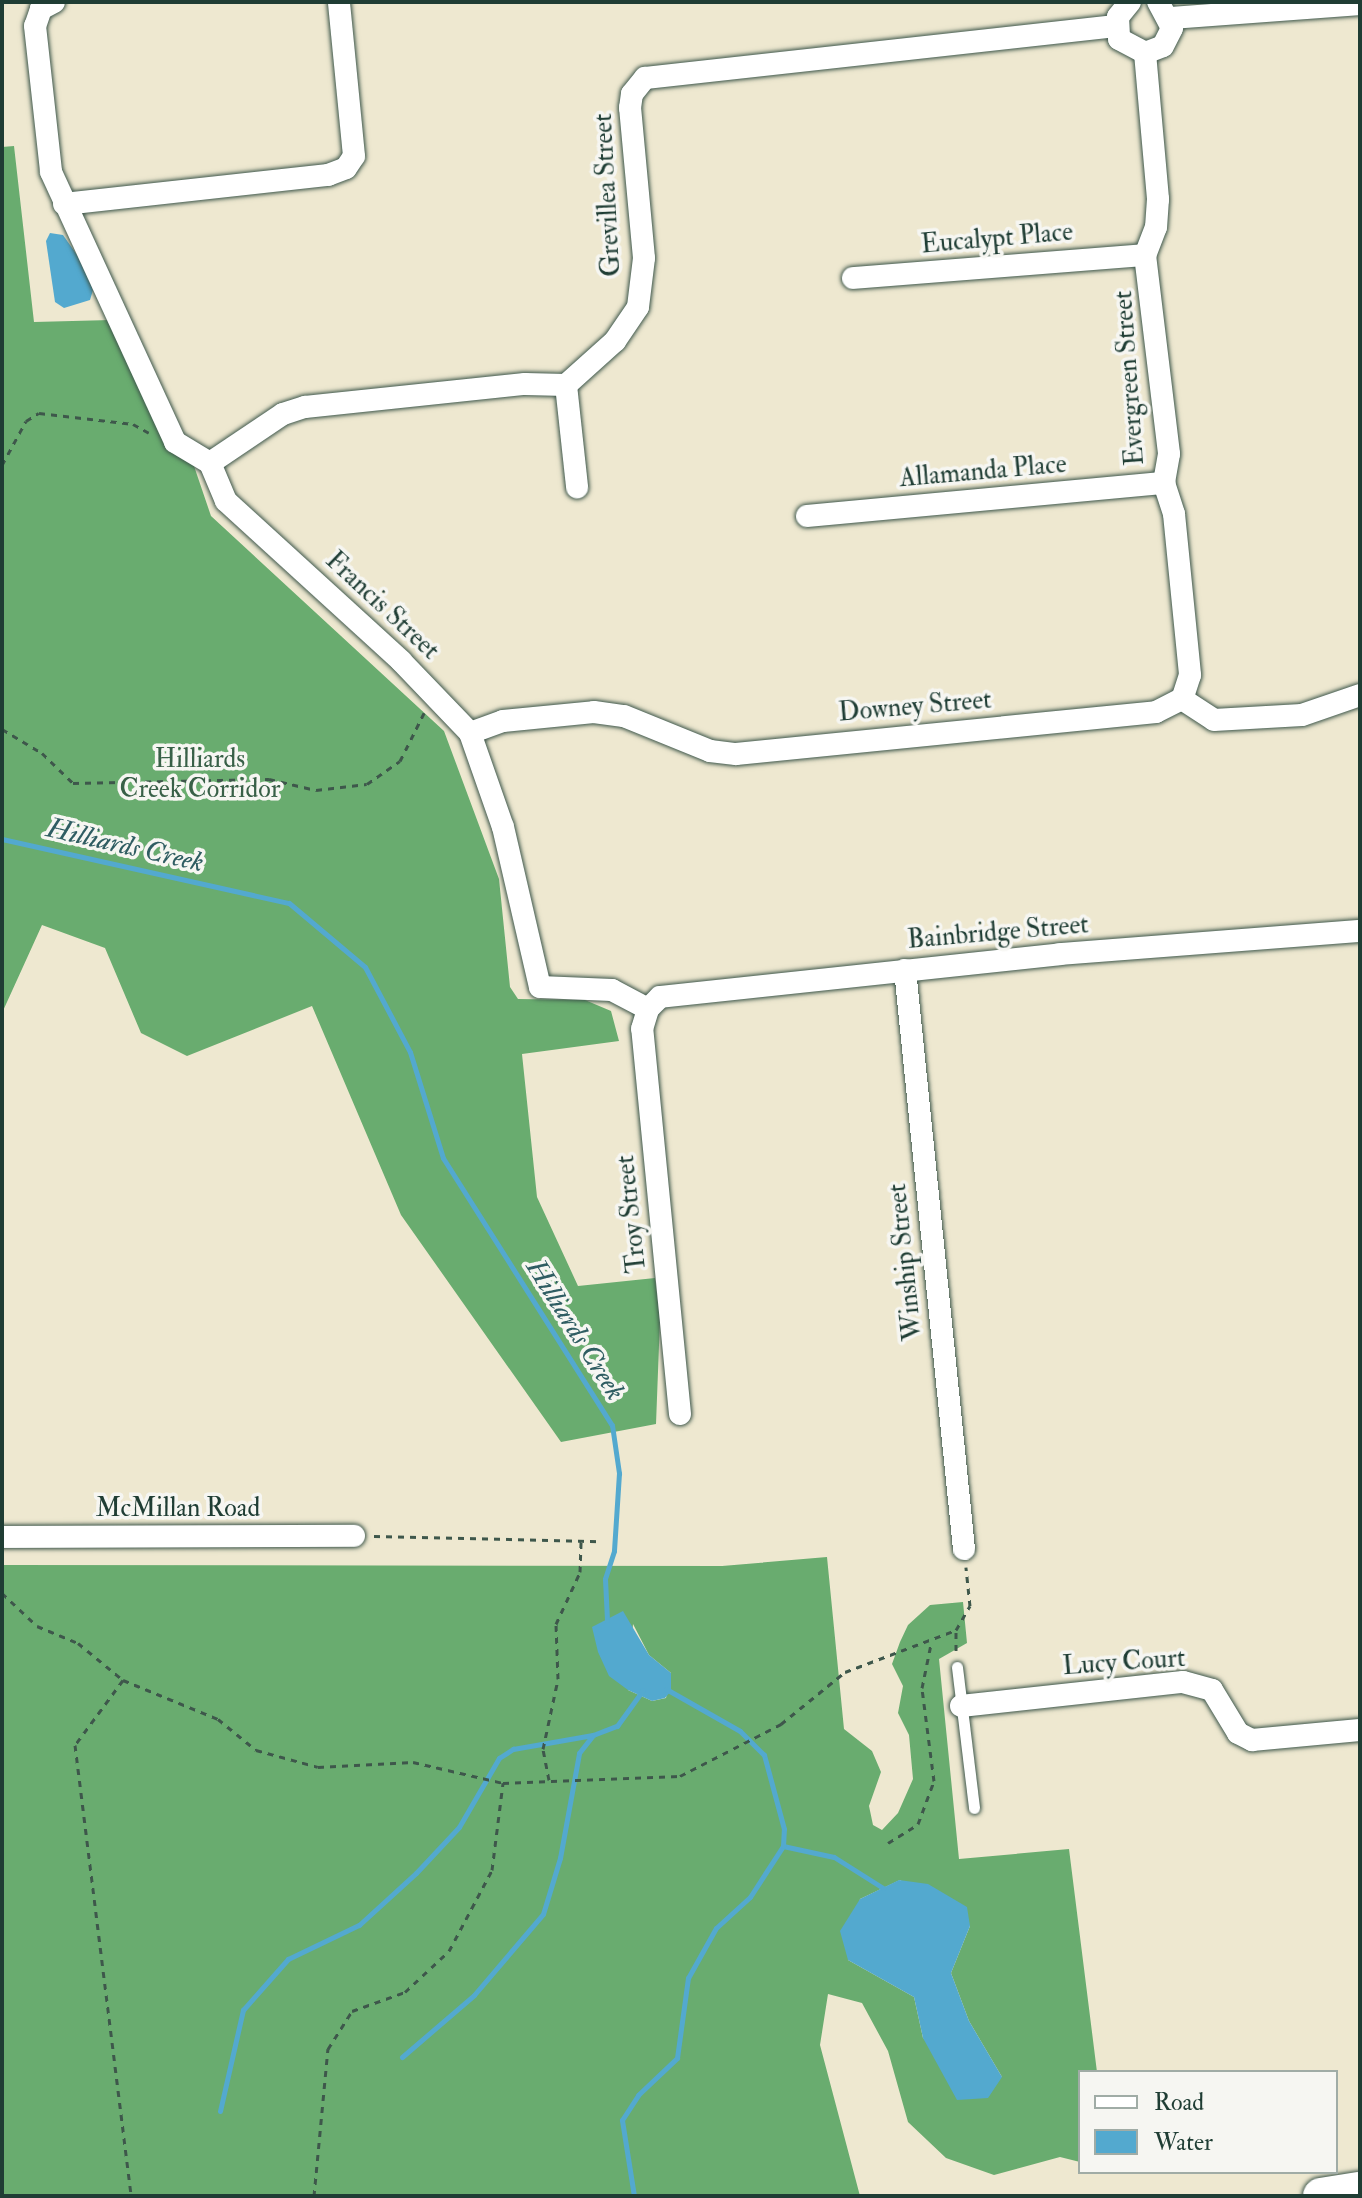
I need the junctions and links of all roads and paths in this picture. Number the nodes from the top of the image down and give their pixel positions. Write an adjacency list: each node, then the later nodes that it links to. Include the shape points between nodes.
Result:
1 (54, 2): 8 (street, via 41,9 35,26 51,172)
2 (339, 2): 8 (street, via 354,156 346,168 328,175)
3 (1128, 2): 6 (street)
4 (1360, 4): 5 (street)
5 (1164, 10): 7 (street, via 1169,38)
6 (1116, 26): 7 (street, via 1125,46); 11 (street, Grevillea Street, via 645,78 632,94 630,108 644,258 638,307 615,341)
7 (1145, 53): 9 (street, Evergreen Street, via 1158,199 1156,227)
8 (64, 204): 13 (street, via 124,322 175,442)
9 (1145, 255): 10 (street, Eucalypt Place); 15 (street, Evergreen Street, via 1169,454)
10 (853, 278)
11 (566, 385): 13 (street, via 525,384 305,407 283,414); 16 (street)
12 (151, 434): 14 (path, via 133,424 39,413 26,421)
13 (210, 463): 18 (street, Francis Street, via 226,501)
14 (2, 465)
15 (1164, 483): 17 (street, Allamanda Place); 20 (street, Evergreen Street, via 1174,514 1190,675)
16 (577, 487)
17 (807, 516)
18 (432, 692): 21 (path, via 400,761 367,784 316,790 269,779 73,783 42,753); 22 (street, Francis Street)
19 (1360, 695): 20 (street, via 1302,715 1214,720)
20 (1182, 699): 22 (street, Downey Street, via 1156,712 736,754 710,751 624,716 594,712 503,721)
21 (2, 729)
22 (470, 733): 25 (street, Francis Street, via 506,839 540,987 612,990)
23 (1360, 931): 24 (street, Bainbridge Street)
24 (905, 970): 25 (street, Bainbridge Street, via 675,992); 31 (street, Winship Street)
25 (648, 1009): 26 (street, Troy Street, via 643,1047)
26 (680, 1414)
27 (354, 1536): 28 (street, McMillan Road); 29 (path)
28 (2, 1537)
29 (581, 1540): 30 (path); 39 (path, via 580,1572 556,1624 558,1679 543,1749)
30 (600, 1541)
31 (964, 1549): 33 (path, via 970,1606)
32 (2, 1593): 36 (path, via 37,1626 78,1643)
33 (956, 1630): 34 (path); 35 (path)
34 (932, 1643): 39 (path, via 845,1672 781,1724 680,1776); 42 (path, via 922,1688 934,1781 918,1824)
35 (957, 1667): 37 (lane)
36 (123, 1680): 40 (path, via 218,1719 256,1750 318,1767 413,1762); 44 (path, via 103,1713 83,1727 75,1745)
37 (961, 1706): 38 (street, Lucy Court, via 1183,1682 1212,1690 1238,1733 1252,1740); 41 (lane)
38 (1360, 1730)
39 (549, 1780): 40 (path)
40 (503, 1783): 45 (path, via 492,1870 449,1951 405,1992 352,2011 328,2049)
41 (974, 1808)
42 (888, 1843)
43 (1360, 2190): 46 (highway)
44 (131, 2196)
45 (314, 2196)
46 (1321, 2196)

